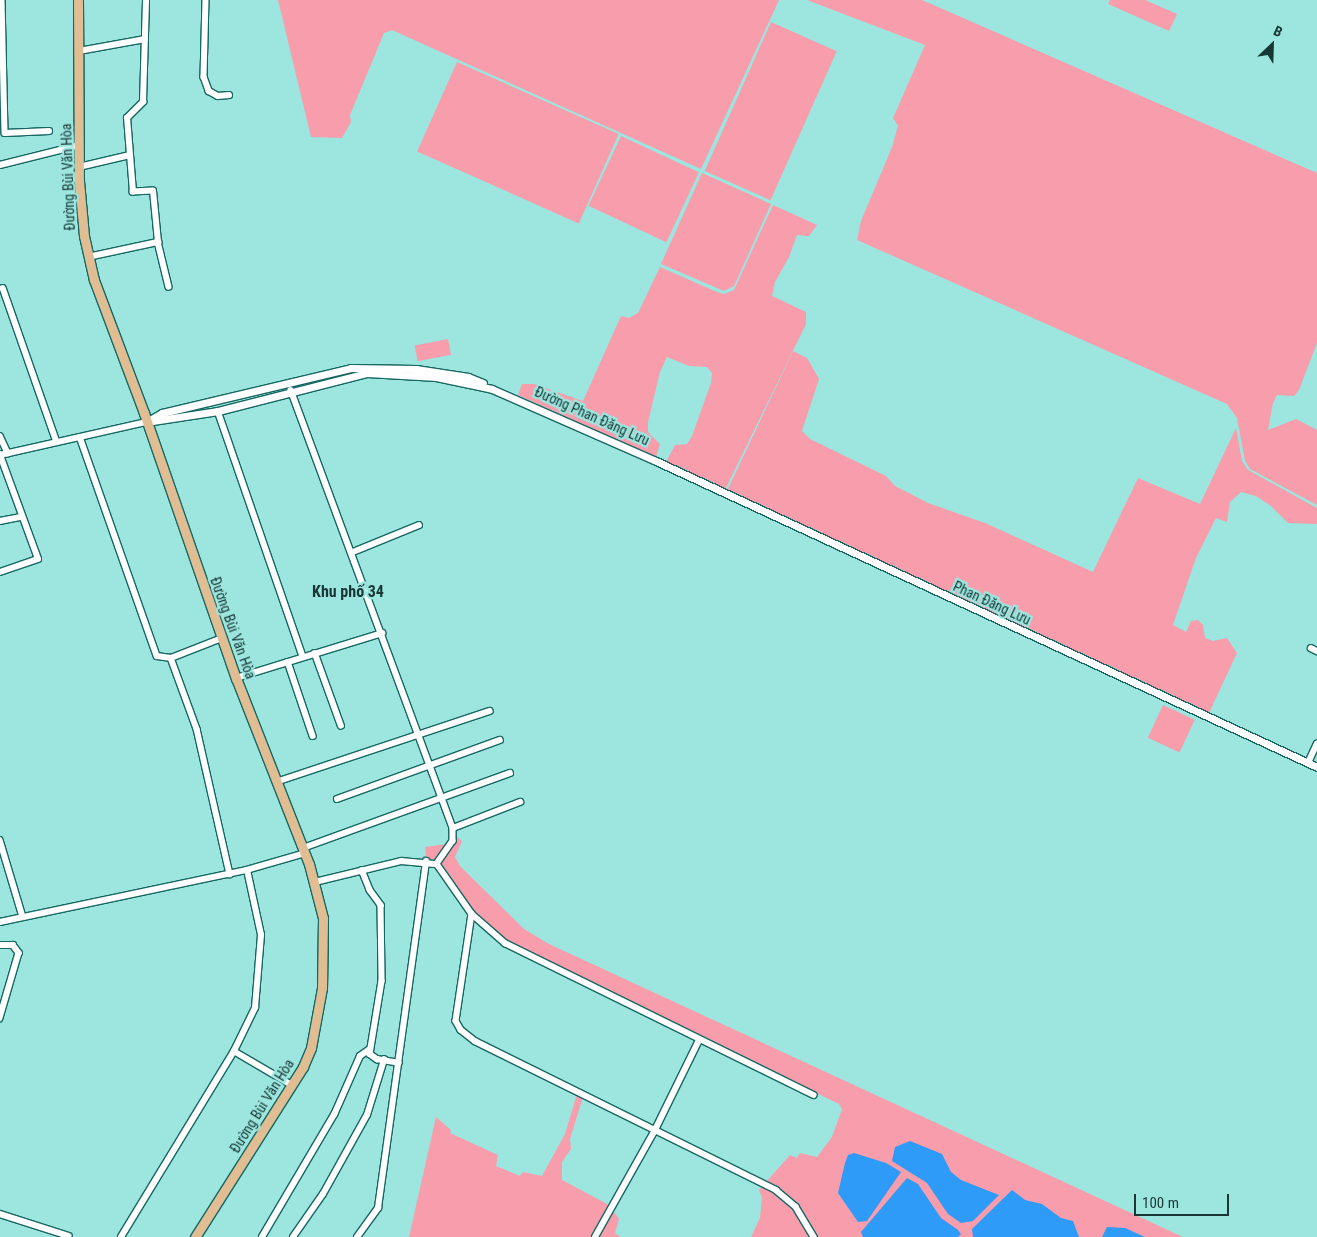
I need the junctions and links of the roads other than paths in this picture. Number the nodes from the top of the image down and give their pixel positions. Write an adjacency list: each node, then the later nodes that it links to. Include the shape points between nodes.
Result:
1 (2, 0): 8 (street)
2 (78, 0): 6 (main road, Đường Bùi Văn Hòa)
3 (146, 0): 5 (street)
4 (206, 0): 7 (street, via 204,77 209,90 218,96)
5 (145, 39): 6 (street); 11 (street, via 142,102 127,118)
6 (79, 51): 10 (main road, Đường Bùi Văn Hòa)
7 (229, 95)
8 (2, 121): 9 (street, via 8,135)
9 (49, 131)
10 (80, 145): 12 (street); 13 (main road, Đường Bùi Văn Hòa)
11 (130, 155): 13 (street); 14 (street, via 133,192 149,190 154,194)
12 (0, 165)
13 (79, 167): 15 (main road, Đường Bùi Văn Hòa)
14 (158, 242): 15 (street); 16 (street)
15 (88, 257): 21 (main road, Đường Bùi Văn Hòa)
16 (169, 287)
17 (3, 288): 24 (street)
18 (382, 371): 19 (street, Đường Phan Đăng Lưu); 21 (street, Đường Phan Đăng Lưu, via 351,368 299,379 162,413); 27 (street, Đường Phan Đăng Lưu, via 468,377 546,408)
19 (291, 390): 20 (street, Đường Phan Đăng Lưu); 31 (street)
20 (218, 411): 21 (street, Đường Phan Đăng Lưu); 38 (street)
21 (146, 422): 23 (street); 34 (main road, Đường Bùi Văn Hòa)
22 (0, 436): 25 (street)
23 (80, 437): 24 (street); 39 (street, via 154,649 158,656)
24 (57, 442): 25 (street)
25 (8, 453): 26 (street)
26 (0, 455): 28 (street)
27 (656, 461): 48 (street, Phan Đăng Lưu)
28 (21, 517): 29 (street); 32 (street, via 38,559)
29 (0, 521)
30 (419, 525): 31 (street)
31 (353, 552): 33 (street)
32 (0, 572)
33 (382, 632): 37 (street); 44 (street)
34 (222, 638): 39 (street); 41 (main road, Đường Bùi Văn Hòa)
35 (1311, 648): 36 (street)
36 (1317, 651)
37 (315, 653): 38 (street); 43 (street)
38 (303, 657): 40 (street)
39 (171, 658): 63 (street, via 197,729)
40 (288, 662): 41 (street); 45 (street)
41 (236, 678): 52 (main road, Đường Bùi Văn Hòa)
42 (490, 711): 44 (street)
43 (341, 725)
44 (417, 734): 49 (street); 52 (street)
45 (313, 736)
46 (500, 740): 49 (street)
47 (1317, 744): 48 (street)
48 (1308, 763): 50 (street, Phan Đăng Lưu)
49 (429, 766): 53 (street); 54 (street)
50 (1317, 767)
51 (510, 773): 54 (street)
52 (276, 782): 58 (main road, Đường Bùi Văn Hòa)
53 (337, 799)
54 (441, 799): 56 (street); 58 (street)
55 (520, 802): 56 (street)
56 (453, 828): 60 (street, via 453,841)
57 (0, 840): 66 (street)
58 (304, 851): 61 (street); 64 (main road, Đường Bùi Văn Hòa)
59 (426, 861): 60 (street); 62 (street, via 401,861); 74 (street)
60 (437, 864): 65 (street)
61 (247, 870): 63 (street); 72 (street, via 258,912 261,959 255,1008)
62 (362, 870): 64 (street); 71 (street, via 370,890 381,905 382,981)
63 (230, 874): 66 (street)
64 (315, 882): 75 (main road, Đường Bùi Văn Hòa, via 324,935 322,988 311,1048)
65 (472, 914): 70 (street, via 505,943); 77 (street, via 456,1022 461,1030 475,1041)
66 (23, 917): 67 (street)
67 (0, 922)
68 (0, 945): 69 (street, via 13,945 19,953)
69 (0, 1018)
70 (699, 1040): 76 (street); 77 (street)
71 (370, 1049): 73 (street, via 374,1056); 82 (street, via 360,1056 334,1115)
72 (234, 1051): 75 (street); 80 (street)
73 (384, 1060): 74 (street); 83 (street, via 367,1115 323,1194)
74 (399, 1063): 84 (street, via 378,1208)
75 (292, 1085): 81 (main road, Đường Bùi Văn Hòa)
76 (814, 1095)
77 (655, 1130): 85 (street); 86 (street, via 788,1197)
78 (0, 1214): 79 (street)
79 (69, 1236)
80 (121, 1237)
81 (196, 1237)
82 (262, 1237)
83 (293, 1237)
84 (357, 1237)
85 (595, 1237)
86 (814, 1237)

